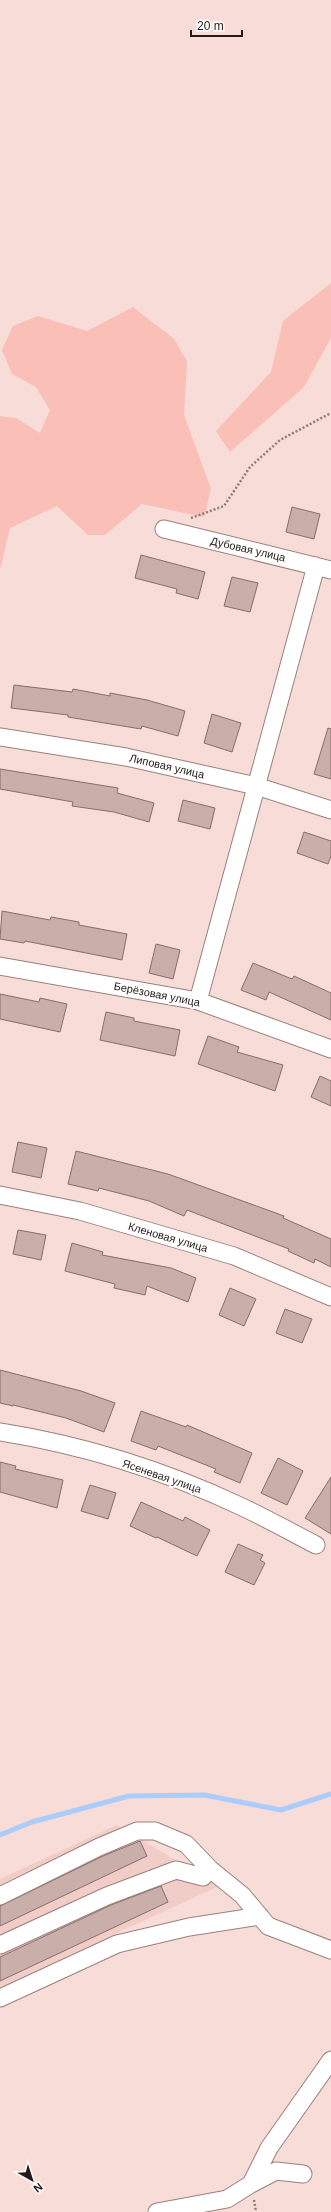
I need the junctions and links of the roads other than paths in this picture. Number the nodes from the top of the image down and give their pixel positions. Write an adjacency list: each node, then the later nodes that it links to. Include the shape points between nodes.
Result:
1 (164, 529): 2 (street, Дубовая улица)
2 (324, 568): 4 (street)
3 (0, 737): 4 (street, Липовая улица, via 126,757)
4 (256, 786): 5 (street, Липовая улица); 7 (street)
5 (331, 810)
6 (0, 966): 7 (street, Берёзовая улица)
7 (198, 1001): 8 (street, Берёзовая улица)
8 (331, 1049)
9 (0, 1195): 10 (street, Кленовая улица, via 80,1211 234,1256)
10 (331, 1297)
11 (0, 1432): 12 (street, Ясеневая улица, via 47,1440 162,1474 240,1506)
12 (316, 1545)
13 (210, 1870): 14 (street, via 186,1844 155,1831 137,1831); 15 (street, via 242,1895); 16 (street, via 203,1877 176,1870 107,1896)
14 (0, 1896)
15 (260, 1916): 17 (street, via 268,1926); 18 (street, via 189,1926 117,1944)
16 (0, 1945)
17 (331, 1950)
18 (0, 1998)
19 (331, 2060): 21 (street, via 269,2148)
20 (303, 2174): 21 (street, via 276,2171)
21 (251, 2184): 22 (street, via 227,2199)
22 (157, 2212)

